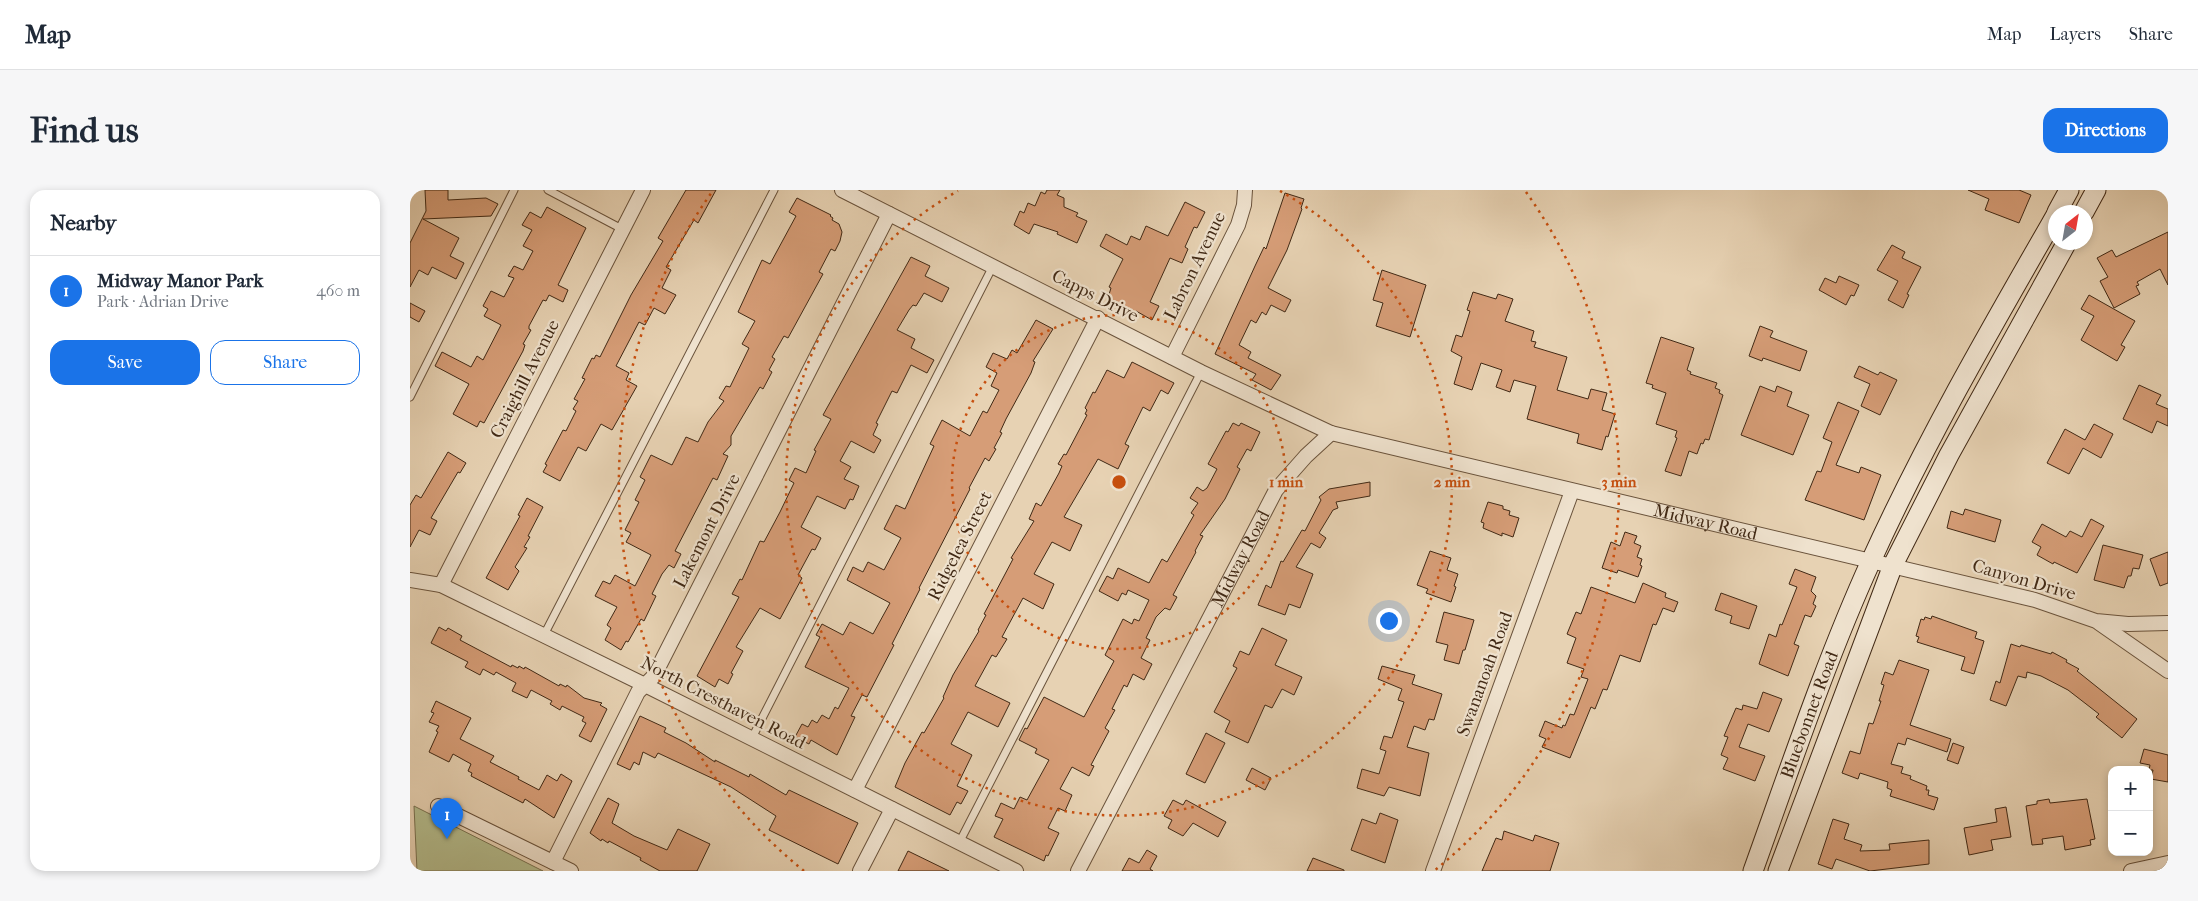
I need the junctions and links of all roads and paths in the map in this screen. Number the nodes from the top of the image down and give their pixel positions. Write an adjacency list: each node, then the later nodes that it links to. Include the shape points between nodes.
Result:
1 (514, 190): 19 (lane)
2 (548, 190): 13 (lane)
3 (643, 190): 13 (street, Craighill Avenue)
4 (774, 190): 28 (lane)
5 (842, 190): 11 (street, Capps Drive)
6 (1245, 190): 17 (street, Labron Avenue, via 1238,224)
7 (2069, 190): 9 (main road)
8 (2096, 190): 10 (main road)
9 (2061, 205)
10 (2088, 205)
11 (889, 214): 15 (street, Capps Drive); 30 (street, Lakemont Drive, via 654,676)
12 (2048, 229): 22 (main road, via 1948,410)
13 (622, 230): 25 (street, Craighill Avenue)
14 (2063, 250): 23 (main road, via 1949,455)
15 (993, 266): 16 (street, Capps Drive); 31 (lane)
16 (1098, 318): 17 (street, Capps Drive); 32 (street, Ridgelea Street)
17 (1172, 356): 18 (street, Capps Drive)
18 (1201, 372): 20 (street, Capps Drive); 35 (lane)
19 (410, 397)
20 (1331, 433): 21 (street, Midway Road); 41 (street, Midway Road, via 1276,490)
21 (1572, 490): 22 (street, Midway Road); 42 (street, Swananoah Road)
22 (1871, 561): 23 (street, Canyon Drive); 43 (main road, Bluebonnet Road, via 1847,617)
23 (1893, 565): 26 (street, Canyon Drive, via 2035,600); 44 (main road, Bluebonnet Road)
24 (410, 580): 25 (street, North Cresthaven Road)
25 (441, 585): 28 (street, North Cresthaven Road)
26 (2096, 621): 27 (street, Canyon Drive); 29 (street)
27 (2168, 623)
28 (544, 635): 30 (street, North Cresthaven Road)
29 (2168, 671)
30 (645, 685): 31 (street, North Cresthaven Road); 36 (street, Lakemont Drive, via 638,692)
31 (752, 738): 32 (street, North Cresthaven Road)
32 (855, 790): 34 (street, North Cresthaven Road)
33 (438, 806): 36 (street)
34 (892, 809): 35 (street, North Cresthaven Road); 39 (street)
35 (959, 843): 40 (street, North Cresthaven Road)
36 (553, 862): 38 (street)
37 (2168, 863): 45 (street)
38 (571, 871)
39 (860, 871)
40 (1016, 871)
41 (1078, 871)
42 (1433, 871)
43 (1753, 871)
44 (1778, 871)
45 (2131, 871)

